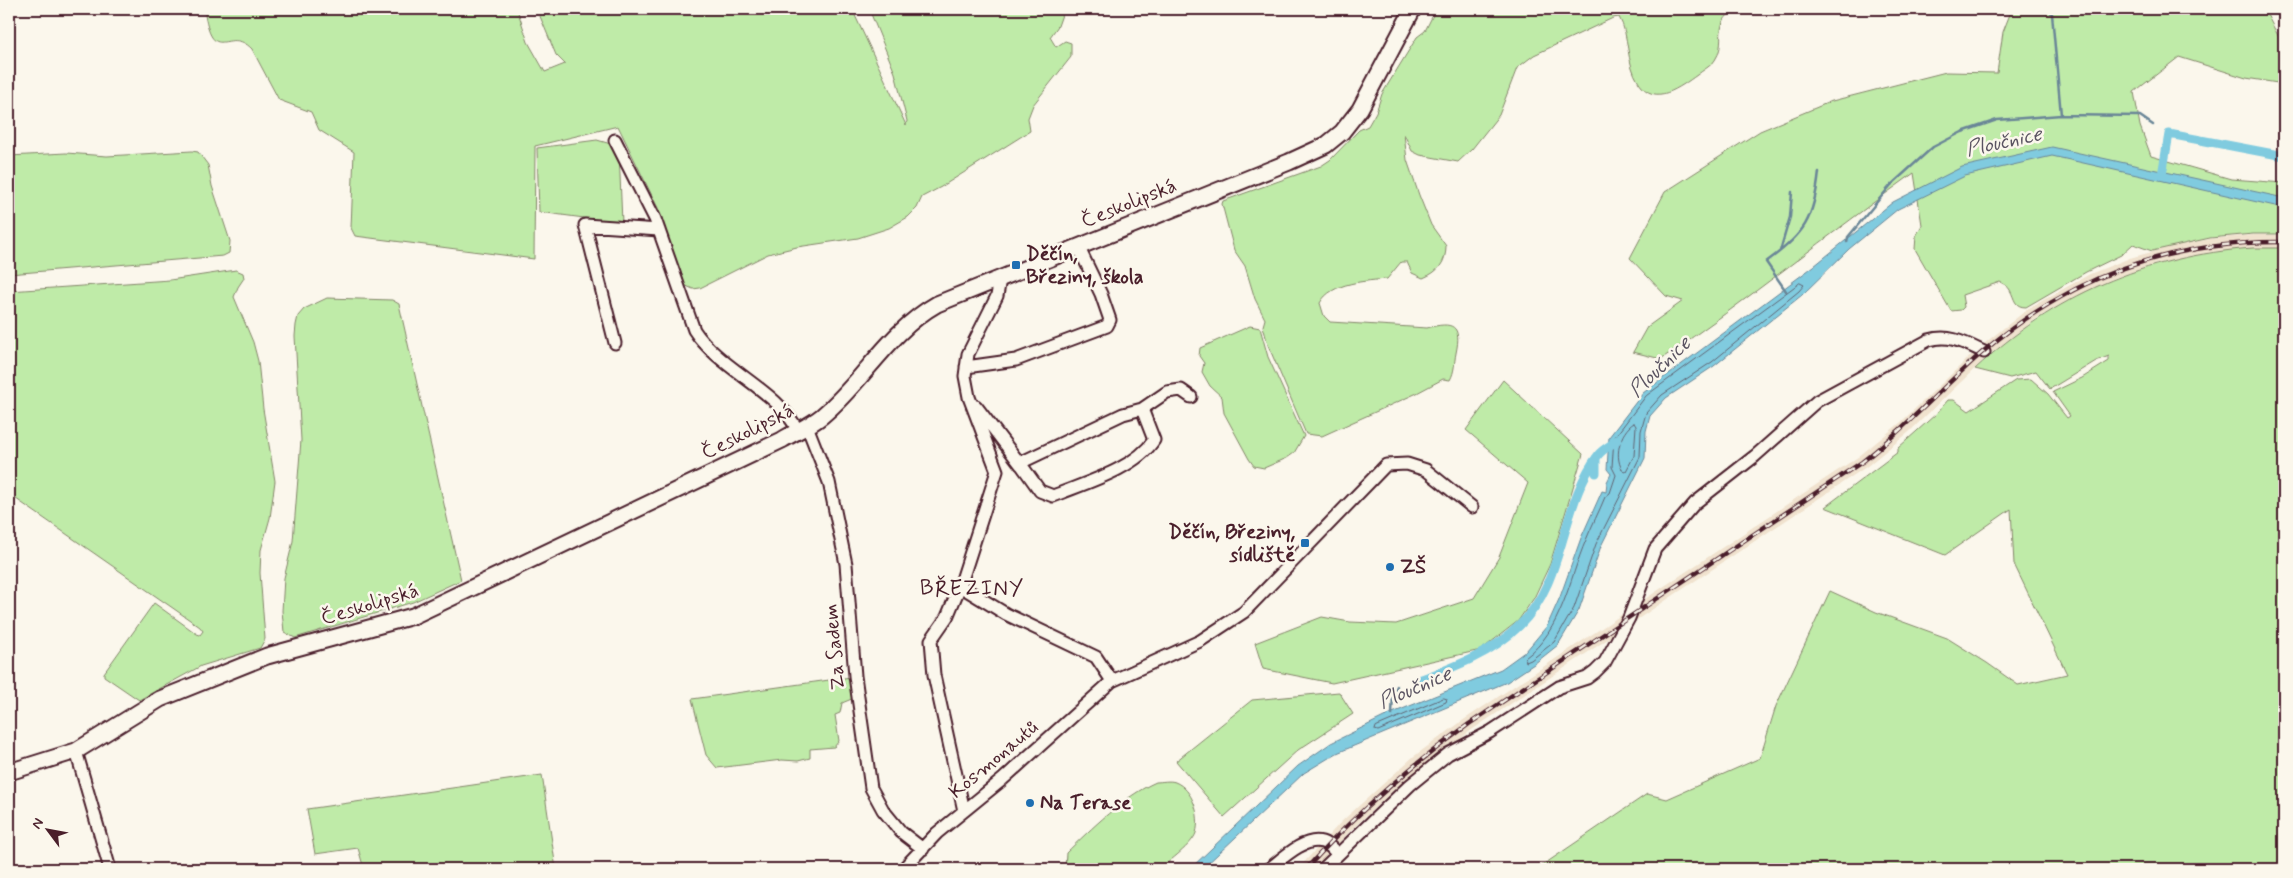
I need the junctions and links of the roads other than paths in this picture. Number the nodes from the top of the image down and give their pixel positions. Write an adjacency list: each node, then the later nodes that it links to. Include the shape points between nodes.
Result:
1 (1413, 9): 4 (main road, Českolipská, via 1360,109 1342,132 1326,145)
2 (615, 140): 3 (street, Za Sadem)
3 (659, 230): 6 (street, via 585,226); 12 (street, Za Sadem, via 689,320 702,343 749,380)
4 (1078, 246): 5 (main road, Českolipská); 8 (street, via 1101,294 1110,320 1107,326 1016,360)
5 (1000, 278): 8 (street, via 997,296 968,354); 12 (main road, Českolipská, via 936,304 920,314 902,329 832,406)
6 (615, 343)
7 (1984, 352): 21 (street, via 1942,336 1817,401 1755,456 1694,502 1669,531 1647,566 1629,618 1605,662 1595,672 1559,687 1490,732 1448,754)
8 (966, 367): 9 (street)
9 (969, 397): 13 (street); 15 (street, via 997,471)
10 (1191, 397): 11 (street, via 1181,390 1167,392)
11 (1142, 409): 13 (street, via 1123,414); 13 (street, via 1154,440 1147,451 1123,467 1053,496 1040,491)
12 (802, 429): 17 (main road, Českolipská, via 413,616 267,656 160,699); 20 (street, Za Sadem, via 829,482 846,564 855,676 871,788 901,832)
13 (1021, 465)
14 (1472, 507): 16 (street, Kosmonautů, via 1426,470 1408,464 1386,465 1244,612 1200,641)
15 (960, 586): 16 (street, via 1006,614 1096,657); 19 (street, via 947,617 931,640 934,676)
16 (1112, 681): 19 (street, Kosmonautů)
17 (76, 751): 18 (main road, Českolipská); 22 (street)
18 (9, 772)
19 (964, 811): 20 (street, Kosmonautů)
20 (923, 849): 23 (street, Kosmonautů)
21 (1338, 854): 24 (street, via 1328,845 1313,841 1297,848); 25 (street)
22 (110, 869)
23 (903, 869)
24 (1269, 869)
25 (1323, 869)

